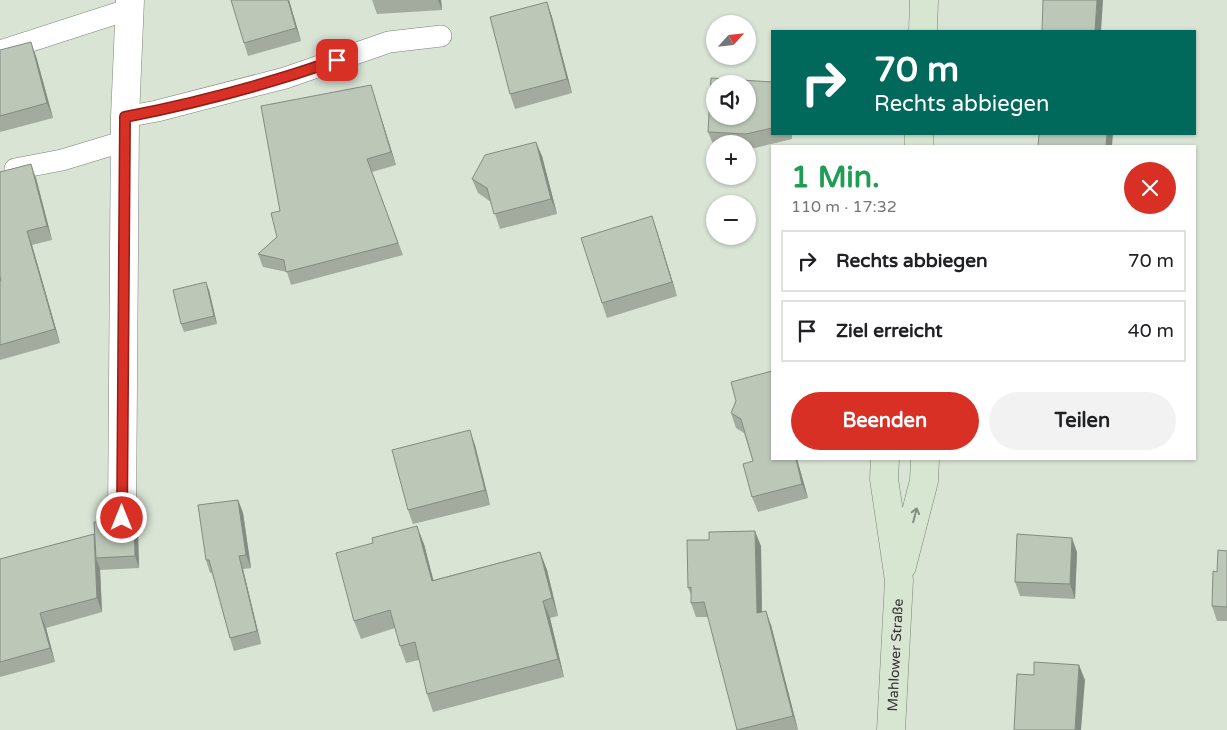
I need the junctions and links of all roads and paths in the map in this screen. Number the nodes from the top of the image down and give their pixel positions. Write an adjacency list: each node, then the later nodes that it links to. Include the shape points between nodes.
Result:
1 (924, 0): 3 (main road)
2 (130, 5): 5 (lane); 6 (street)
3 (923, 30)
4 (441, 36): 6 (lane, via 389,42 285,78 157,111)
5 (0, 51)
6 (125, 129): 7 (lane, via 62,160); 10 (street)
7 (15, 169)
8 (885, 460): 11 (main road, Mahlower Straße, via 884,479)
9 (925, 460): 11 (main road, Mahlower Straße, one-way to 9, via 924,481)
10 (122, 518)
11 (899, 580): 12 (main road, Mahlower Straße)
12 (891, 730)

